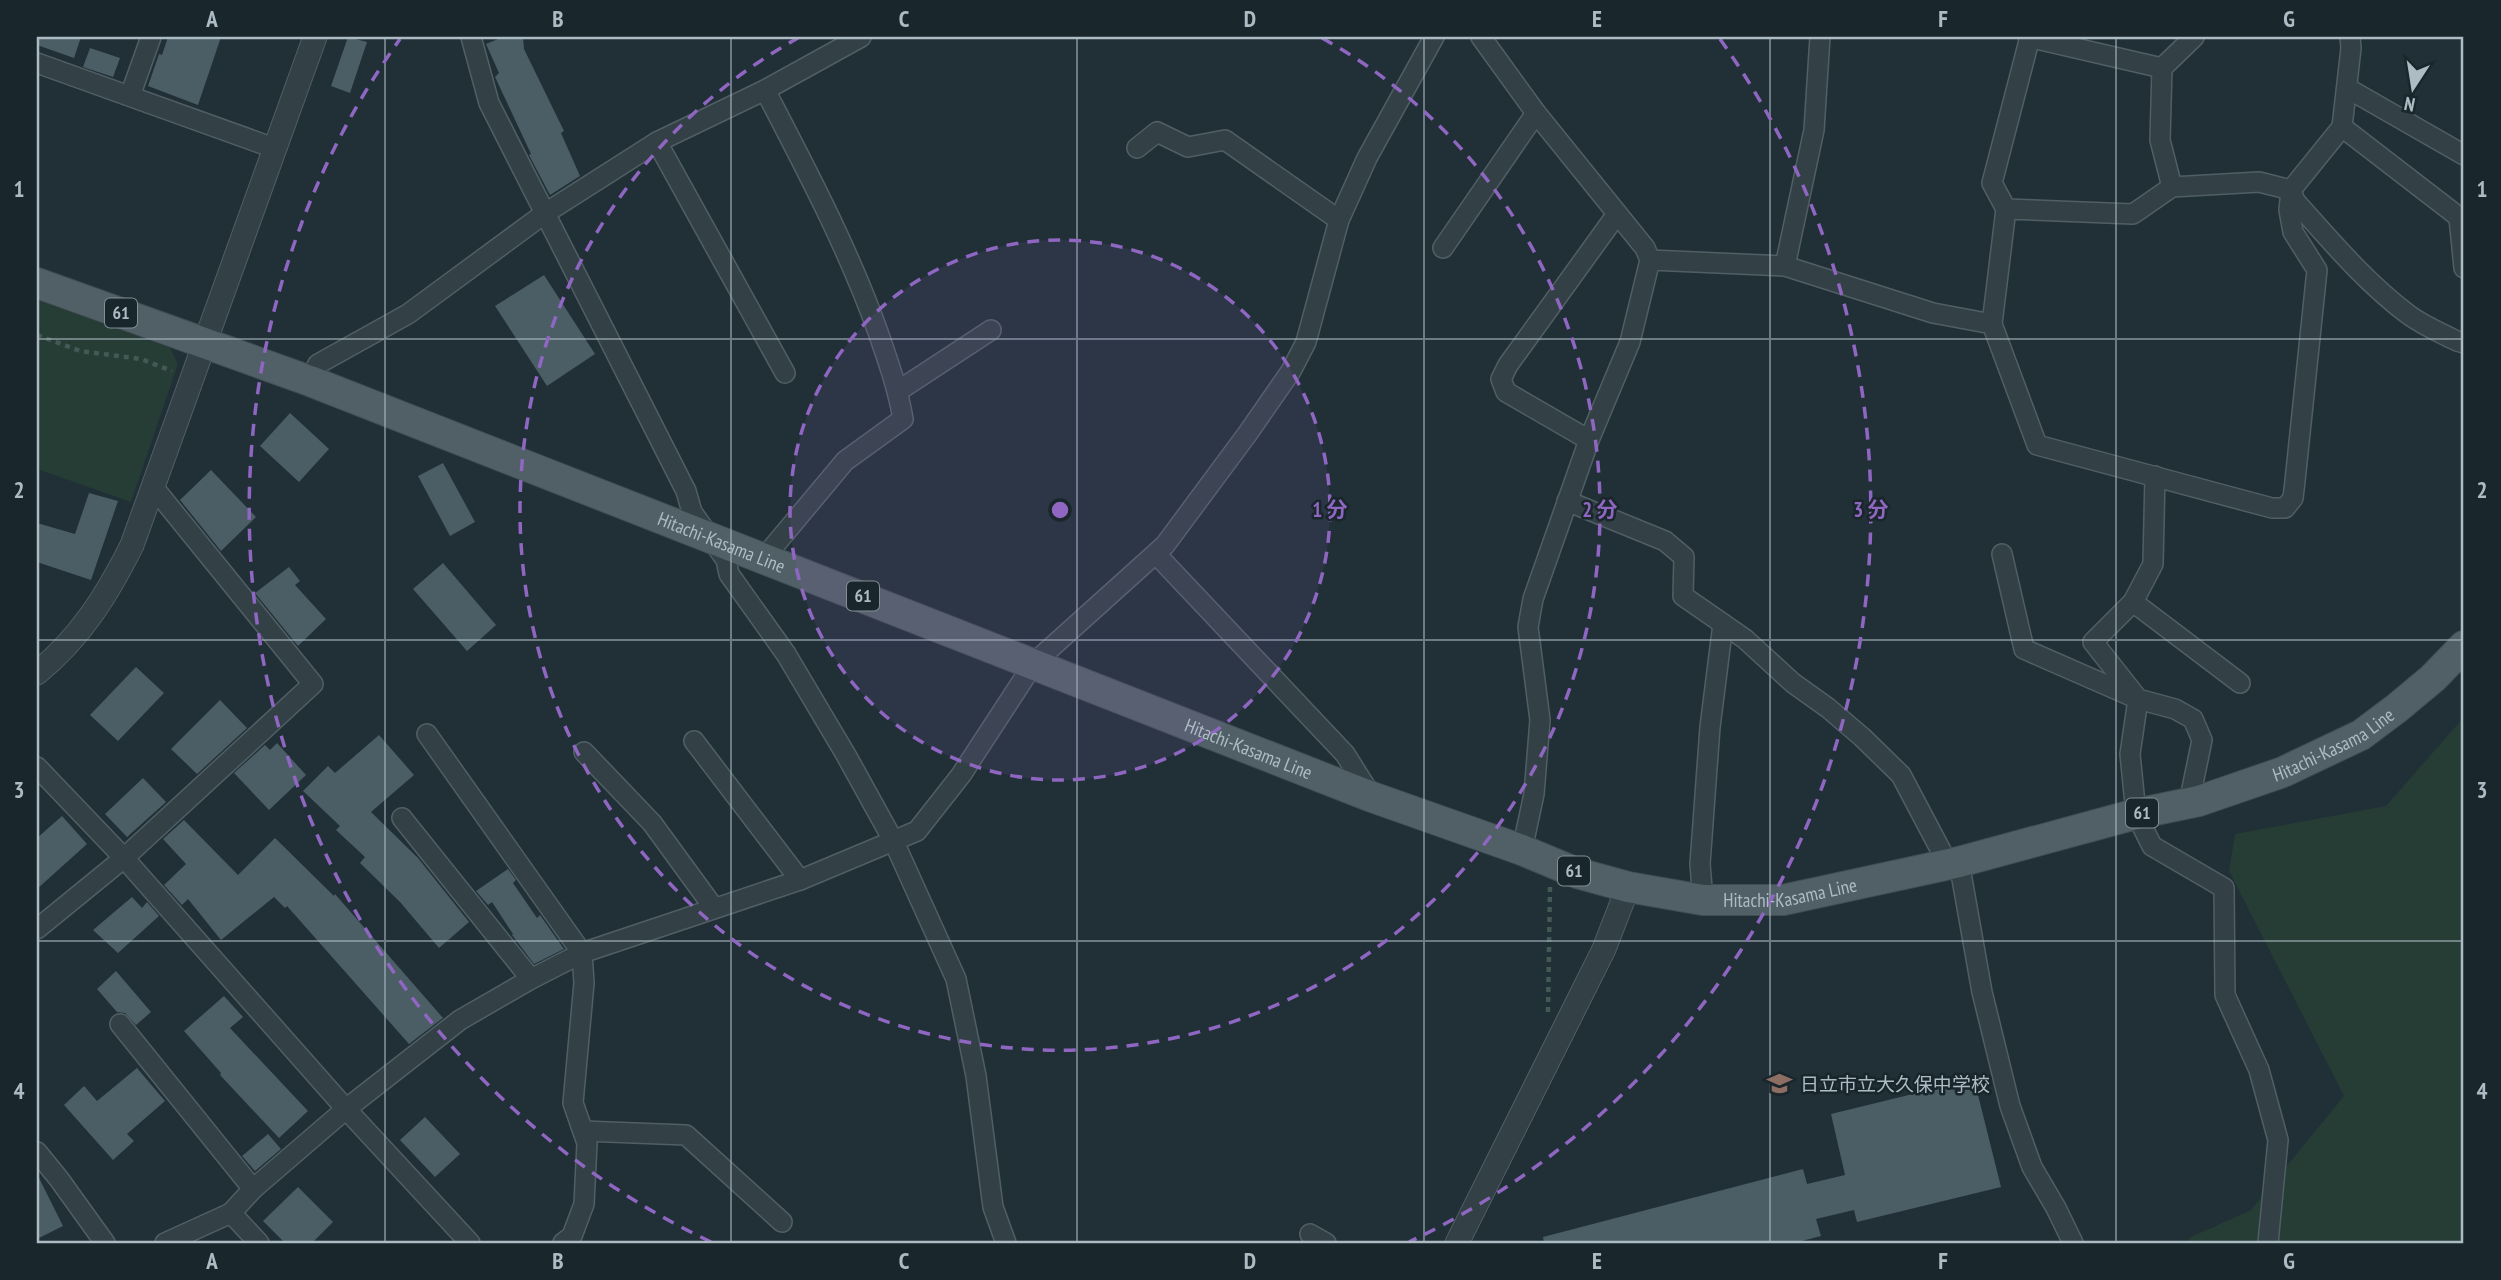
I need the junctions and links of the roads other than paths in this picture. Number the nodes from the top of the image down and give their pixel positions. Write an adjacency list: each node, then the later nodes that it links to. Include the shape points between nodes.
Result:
1 (151, 37): 15 (street)
2 (315, 37): 19 (street)
3 (471, 37): 25 (street, via 489,103)
4 (861, 37): 14 (street)
5 (1434, 37): 27 (street, via 1367,158)
6 (1481, 37): 16 (street)
7 (1820, 37): 31 (street, via 1814,130)
8 (2029, 37): 12 (street); 24 (street, via 1992,183)
9 (2194, 37): 12 (street)
10 (2350, 37): 13 (street)
11 (37, 63): 15 (street)
12 (2162, 68): 22 (street, via 2160,140)
13 (2347, 88): 17 (street); 21 (street)
14 (765, 90): 18 (street); 40 (street, via 831,217)
15 (130, 96): 19 (street)
16 (1536, 113): 26 (street); 29 (street)
17 (2342, 127): 23 (street); 28 (street)
18 (657, 142): 25 (street); 38 (street)
19 (274, 148): 36 (street)
20 (1137, 148): 27 (street, via 1157,132 1188,148 1225,140)
21 (2464, 155)
22 (2172, 187): 23 (street, via 2259,182); 24 (street, via 2133,214)
23 (2291, 190): 37 (street, via 2295,201 2383,294 2411,317); 42 (street, via 2293,232 2317,270 2292,498 2285,508 2272,508)
24 (2006, 209): 34 (street)
25 (544, 214): 39 (street, via 408,314 318,364); 45 (street)
26 (1617, 214): 30 (street); 41 (street, via 1502,379 1506,393)
27 (1339, 220): 46 (street, via 1307,342 1248,433)
28 (2461, 220): 32 (street)
29 (1443, 248)
30 (1650, 260): 31 (street); 41 (street, via 1630,342)
31 (1785, 266): 34 (street, via 1933,313)
32 (2464, 268)
33 (37, 283): 36 (main road, Hitachi-Kasama Line / 61)
34 (1992, 324): 42 (street, via 2037,445)
35 (991, 330): 40 (street)
36 (205, 342): 39 (main road, Hitachi-Kasama Line / 61); 43 (street)
37 (2464, 343)
38 (785, 373)
39 (310, 381): 45 (main road, Hitachi-Kasama Line / 61)
40 (898, 391): 48 (street, via 903,419 845,461)
41 (1589, 440): 44 (street)
42 (2155, 476): 49 (street, via 2153,564)
43 (154, 488): 53 (street, via 112,586 61,653); 66 (street, via 313,684)
44 (1567, 501): 50 (street, via 1665,541 1684,557 1684,596); 65 (street, via 1533,599 1528,627 1540,720 1534,794)
45 (706, 535): 48 (main road, Hitachi-Kasama Line / 61); 64 (street, via 786,654)
46 (1156, 554): 52 (street); 60 (street, via 1345,754)
47 (2002, 554): 55 (street, via 2024,649)
48 (764, 558): 52 (main road, Hitachi-Kasama Line / 61)
49 (2133, 602): 54 (street); 55 (street, via 2093,642)
50 (1723, 624): 67 (street, via 1828,708 1901,775); 70 (street, via 1700,864)
51 (2464, 646): 61 (main road, Hitachi-Kasama Line / 61, via 2398,708 2361,735 2283,772)
52 (1034, 663): 60 (main road, Hitachi-Kasama Line / 61); 64 (street, via 954,785 917,831)
53 (37, 673)
54 (2240, 683)
55 (2138, 699): 61 (street, via 2193,719 2202,740); 62 (street, via 2130,754)
56 (427, 734): 73 (street)
57 (694, 741): 68 (street)
58 (584, 752): 71 (street, via 652,822)
59 (37, 767): 66 (street)
60 (1372, 797): 65 (main road, Hitachi-Kasama Line / 61)
61 (2189, 803): 62 (main road, Hitachi-Kasama Line / 61)
62 (2136, 814): 67 (main road, Hitachi-Kasama Line / 61); 90 (street, via 2152,846 2224,888 2225,995 2259,1070 2278,1140)
63 (402, 818): 74 (street)
64 (894, 842): 68 (street); 87 (street, via 956,979 976,1076 993,1207)
65 (1522, 850): 69 (main road, Hitachi-Kasama Line / 61, via 1577,873)
66 (124, 858): 72 (street); 76 (street)
67 (1953, 863): 70 (main road, Hitachi-Kasama Line / 61, via 1783,901); 89 (street, via 2010,1106 2032,1167)
68 (800, 880): 71 (street)
69 (1628, 887): 70 (main road, Hitachi-Kasama Line / 61); 88 (street, via 1604,949)
70 (1703, 900)
71 (714, 908): 73 (street)
72 (37, 929)
73 (582, 953): 74 (street); 77 (street, via 584,983 573,1103)
74 (531, 979): 76 (street, via 460,1020)
75 (120, 1024): 79 (street)
76 (346, 1109): 79 (street); 85 (street)
77 (583, 1131): 81 (street, via 687,1135); 86 (street, via 587,1143 584,1204 572,1236)
78 (37, 1152): 82 (street)
79 (253, 1189): 80 (street)
80 (231, 1213): 83 (street); 84 (street)
81 (782, 1222)
82 (105, 1243)
83 (165, 1243)
84 (259, 1243)
85 (470, 1243)
86 (564, 1243)
87 (1006, 1243)
88 (1457, 1243)
89 (2073, 1243)
90 (2268, 1243)

